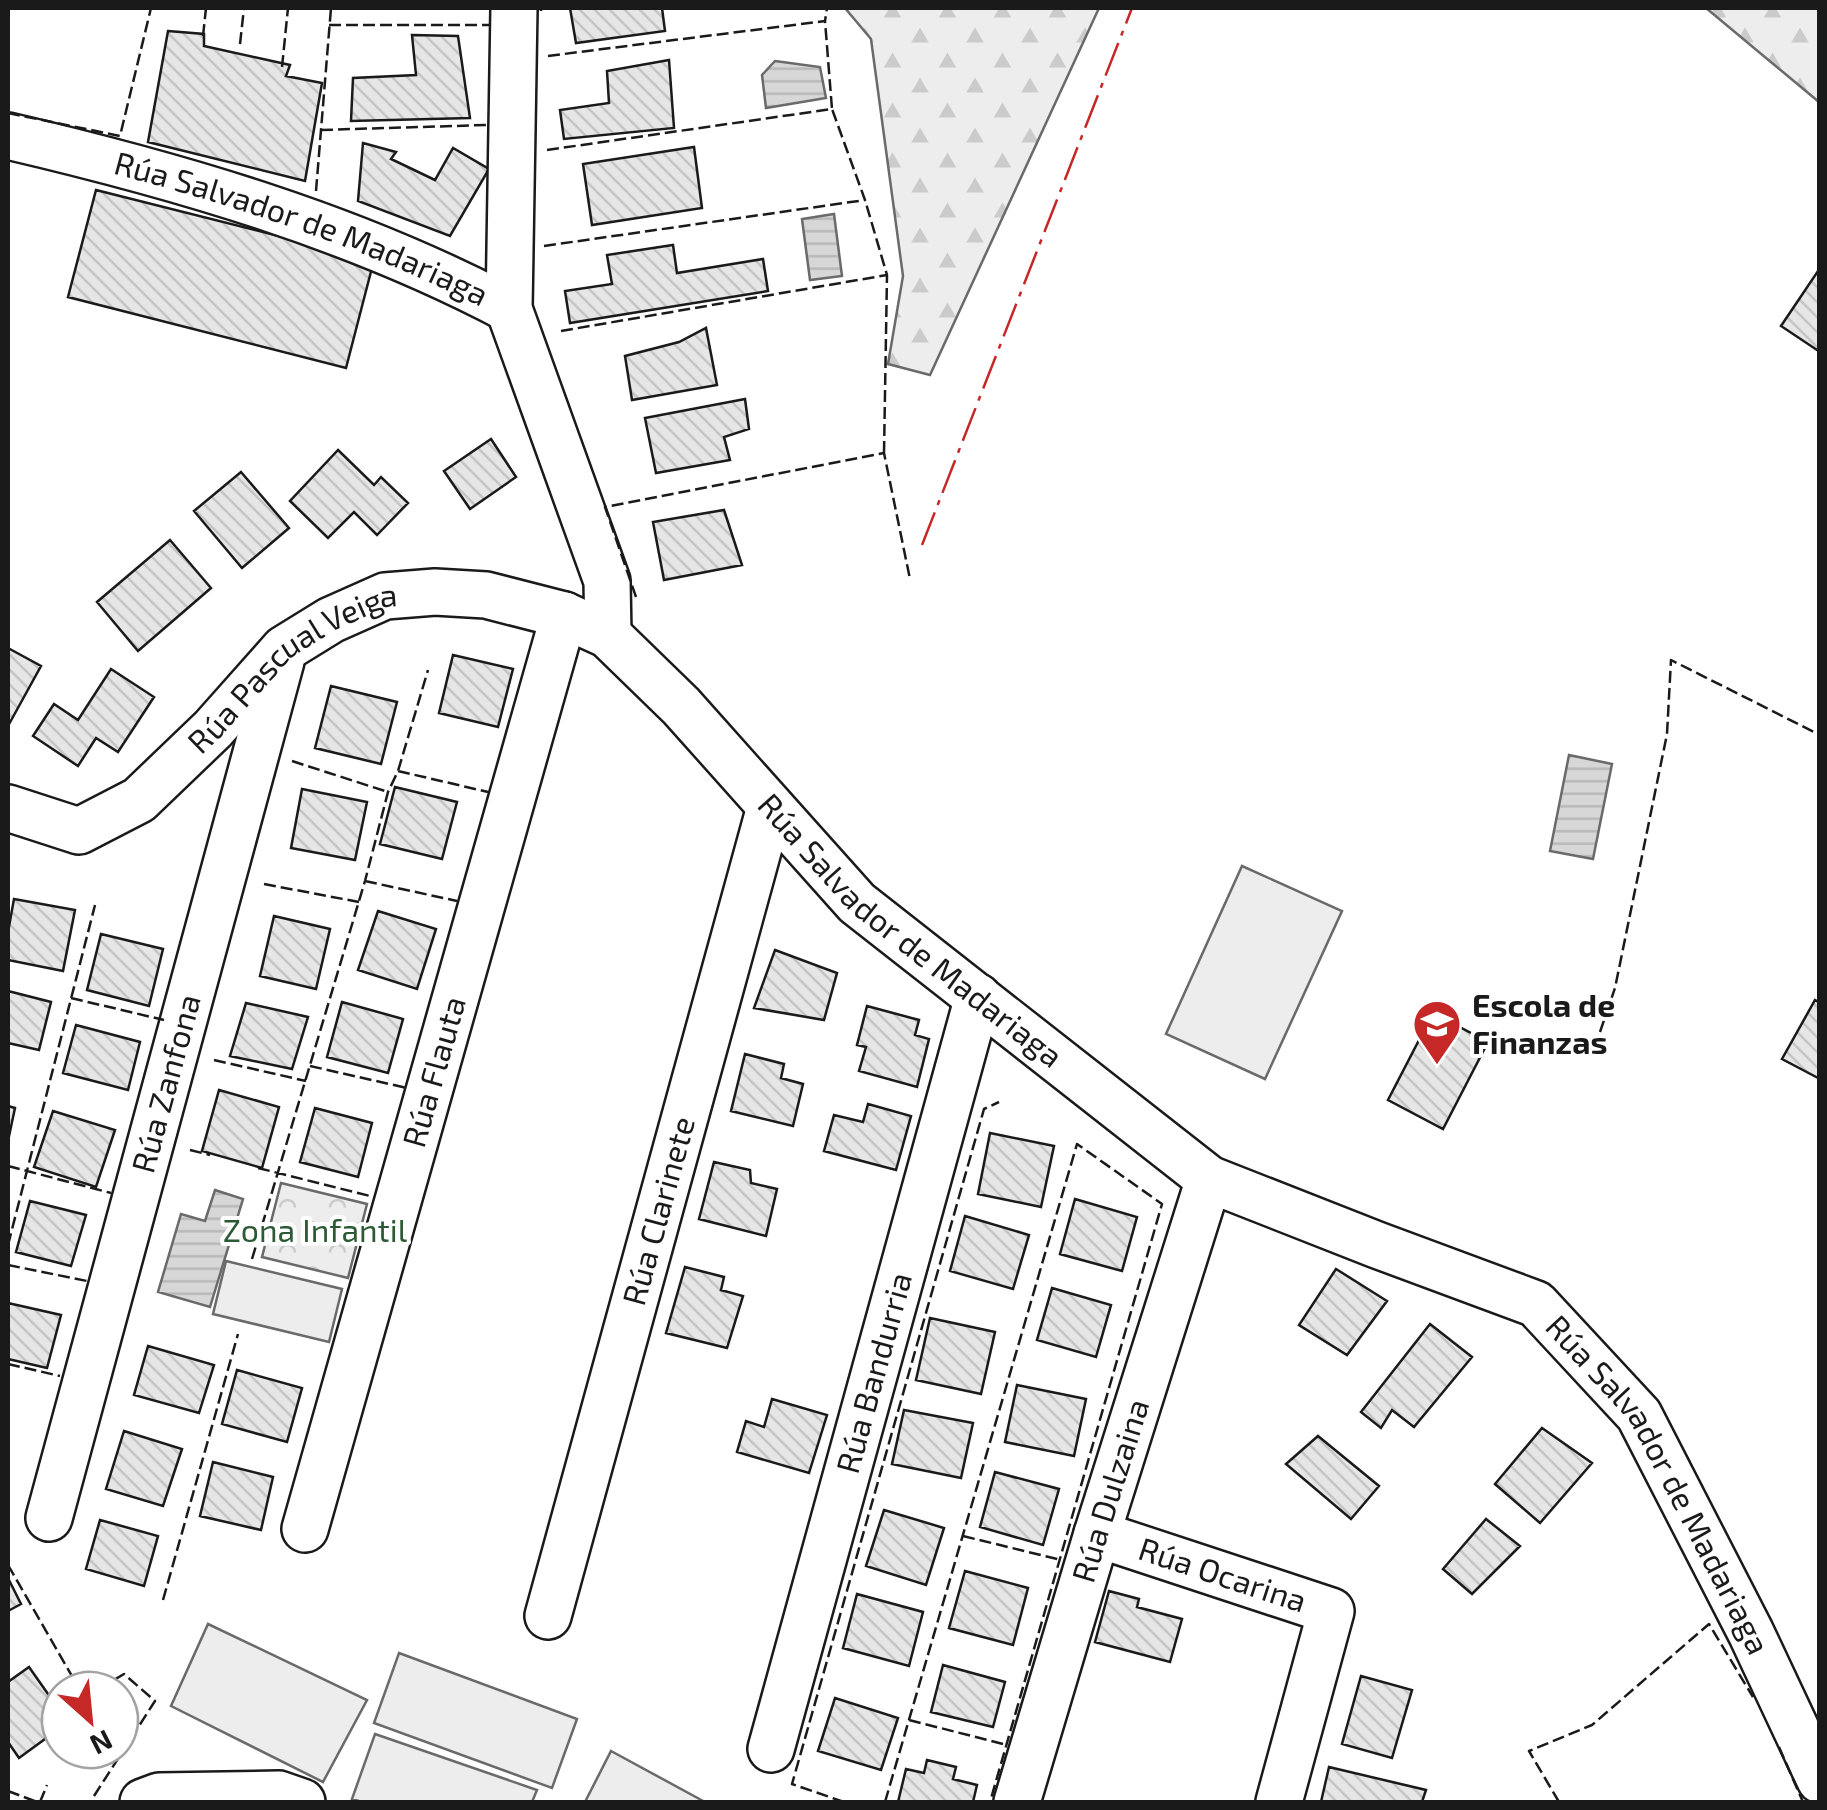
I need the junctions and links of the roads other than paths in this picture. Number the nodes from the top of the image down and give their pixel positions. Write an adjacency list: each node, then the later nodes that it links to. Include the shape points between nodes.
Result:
1 (514, 8): 3 (street)
2 (8, 136): 3 (street, Rúa Salvador de Madariaga, via 118,162 321,225)
3 (509, 309): 5 (street, Rúa Salvador de Madariaga, via 607,582)
4 (564, 615): 5 (street, Rúa Pascual Veiga); 6 (street, Rúa Pascual Veiga, via 486,595 384,596); 12 (street, Rúa Flauta)
5 (608, 636): 7 (street, Rúa Salvador de Madariaga)
6 (284, 649): 8 (street, Rúa Pascual Veiga, via 139,800 79,831); 11 (street, Rúa Zanfona)
7 (770, 806): 9 (street, Rúa Salvador de Madariaga, via 856,902); 14 (street, Rúa Clarinete)
8 (8, 808)
9 (978, 997): 10 (street, Rúa Salvador de Madariaga); 15 (street, Rúa Bandurria)
10 (1209, 1179): 13 (street, Rúa Dulzaina); 16 (street, Rúa Salvador de Madariaga, via 1536,1304 1640,1415)
11 (49, 1518)
12 (306, 1529)
13 (1098, 1534): 19 (street, Rúa Dulzaina); 20 (street, Rúa Ocarina, via 1331,1611)
14 (548, 1616)
15 (772, 1749)
16 (1820, 1780)
17 (143, 1802): 18 (street, via 158,1796 279,1794)
18 (302, 1802)
19 (1017, 1802)
20 (1279, 1802)

